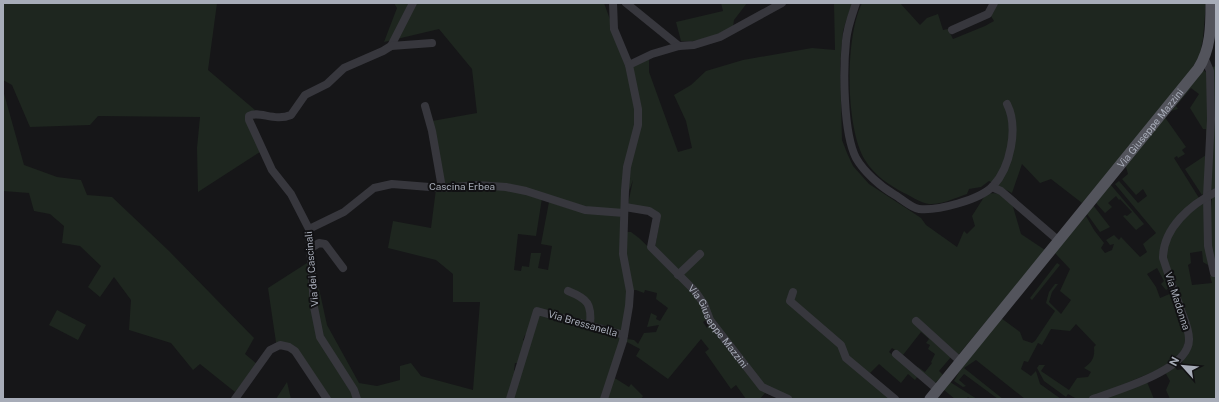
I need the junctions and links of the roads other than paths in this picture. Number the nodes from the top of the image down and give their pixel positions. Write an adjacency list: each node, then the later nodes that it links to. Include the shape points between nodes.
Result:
1 (413, 3): 10 (street)
2 (613, 3): 13 (street, via 614,30)
3 (626, 3): 11 (street)
4 (782, 3): 11 (street, via 720,37 694,45)
5 (856, 3): 16 (street, via 846,40 847,121 852,146 861,164 890,192 917,209 950,205 970,199)
6 (994, 3): 8 (street, via 988,14)
7 (1211, 3): 12 (main road, Via Giuseppe Mazzini, via 1210,34)
8 (952, 30)
9 (432, 43): 10 (street)
10 (391, 46): 21 (street, Via dei Cascinali, via 344,68 327,84 305,95 291,115 276,118 256,113 249,116 272,170 291,194)
11 (679, 46): 13 (street, via 652,54)
12 (1205, 59): 19 (street, via 1210,71); 22 (main road, Via Giuseppe Mazzini)
13 (630, 65): 20 (street, via 638,109 638,125 627,167)
14 (1007, 104): 16 (street, via 1012,133 1011,152 1005,168)
15 (426, 106): 17 (street)
16 (992, 187): 22 (street, via 1001,191)
17 (442, 188): 20 (street, Cascina Erbea, via 477,185 506,187 585,210); 21 (street, Cascina Erbea, via 400,184 380,186 368,191 344,212)
18 (1216, 192): 19 (street, Via Madonna)
19 (1208, 196): 27 (street, via 1208,246); 45 (street, Via Madonna, via 1178,219 1163,248 1163,258 1188,331 1188,347 1183,356 1176,363 1152,376)
20 (624, 210): 23 (street, Cascina Erbea, via 649,211 657,216); 33 (street, via 623,254 630,291)
21 (309, 229): 24 (street, Via dei Cascinali)
22 (1059, 241): 35 (main road, Via Giuseppe Mazzini)
23 (651, 247): 28 (street, Via Giuseppe Mazzini)
24 (311, 248): 26 (street, via 319,243 325,244); 39 (street, Via dei Cascinali, via 314,307 320,337 354,390)
25 (700, 254): 28 (street)
26 (343, 268)
27 (1214, 273)
28 (678, 275): 42 (street, Via Giuseppe Mazzini, via 695,291 704,304 710,320 762,387)
29 (795, 290): 43 (street, via 790,301 841,345 846,358)
30 (568, 291): 32 (street, via 588,303 592,311)
31 (916, 321): 35 (street)
32 (590, 325): 33 (street, Via Bressanella); 40 (street, Via Bressanella, via 537,311)
33 (624, 335): 41 (street)
34 (896, 354): 36 (street)
35 (960, 361): 36 (main road, Via Giuseppe Mazzini)
36 (938, 390): 44 (main road, Via Giuseppe Mazzini)
37 (235, 399): 38 (street, via 270,350 280,345 295,351)
38 (327, 399)
39 (357, 399)
40 (510, 399)
41 (604, 399)
42 (788, 399)
43 (895, 399)
44 (930, 399)
45 (1093, 399)

